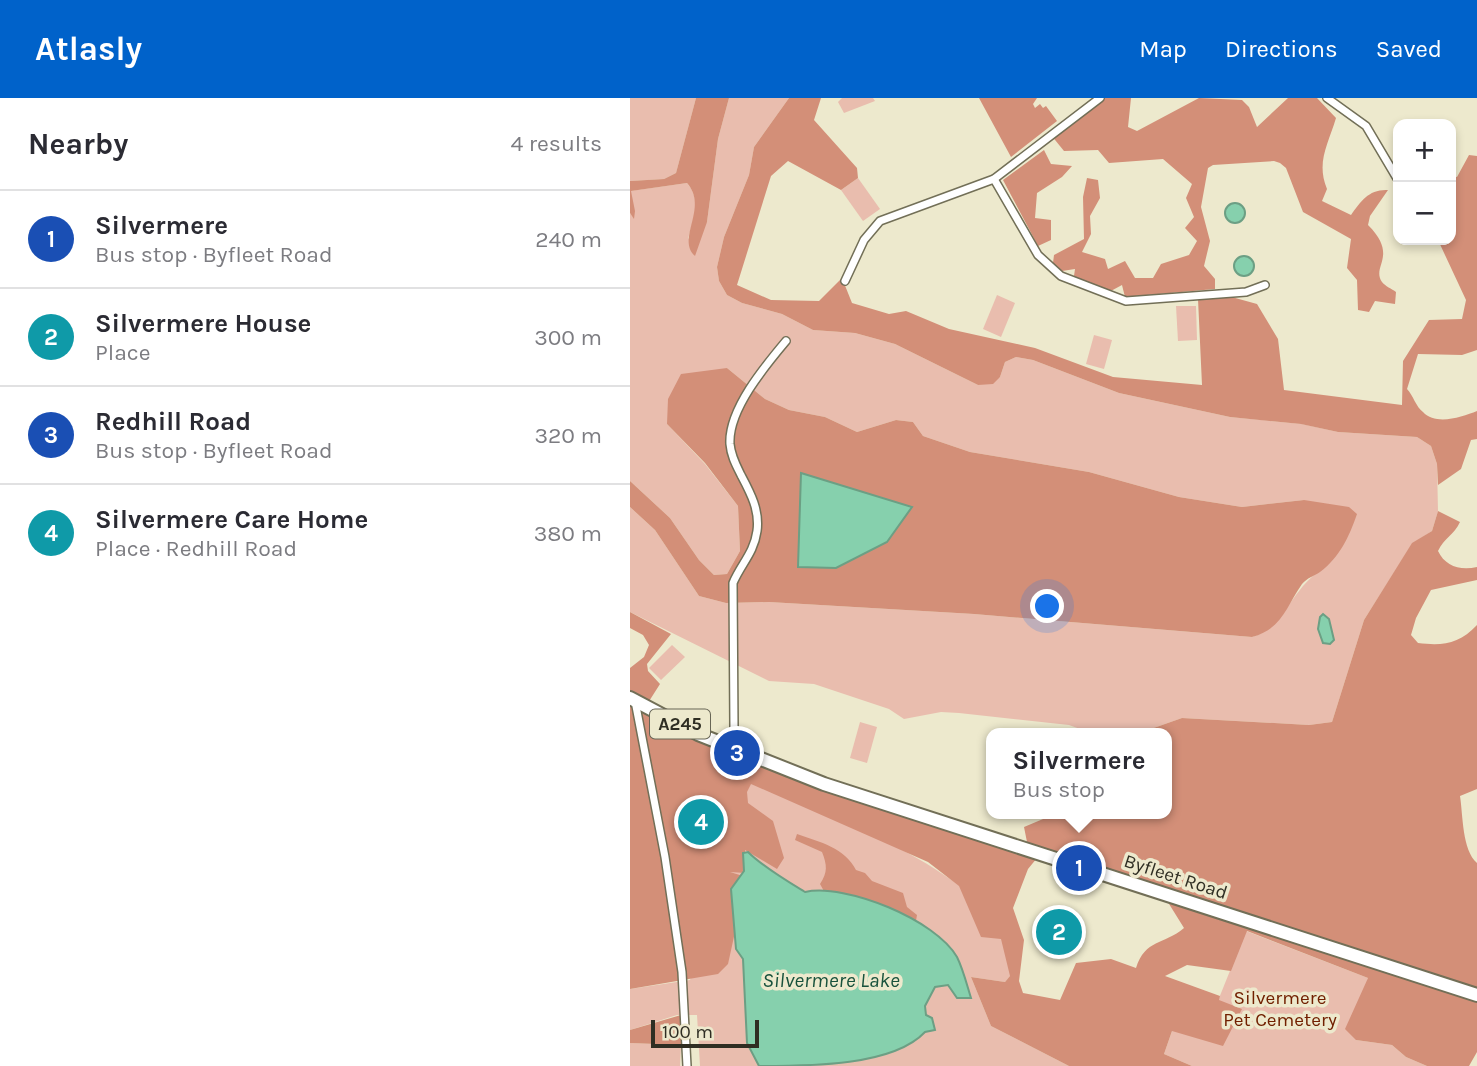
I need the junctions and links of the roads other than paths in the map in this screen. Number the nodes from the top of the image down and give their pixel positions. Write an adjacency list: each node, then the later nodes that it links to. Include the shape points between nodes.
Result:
1 (1100, 98): 4 (street)
2 (1327, 98): 3 (street, via 1366,125)
3 (1393, 171)
4 (994, 179): 5 (street, via 880,222 868,233); 6 (street, via 1038,255 1060,275 1115,298 1126,301 1245,292)
5 (845, 281)
6 (1265, 285)
7 (786, 341): 9 (street, via 740,405 729,442 755,502 758,528 752,555 733,583 734,729)
8 (633, 700): 9 (main road, Byfleet Road / A245); 11 (street, via 682,972)
9 (730, 748): 10 (main road, Byfleet Road / A245, via 824,784)
10 (1477, 995)
11 (687, 1066)

